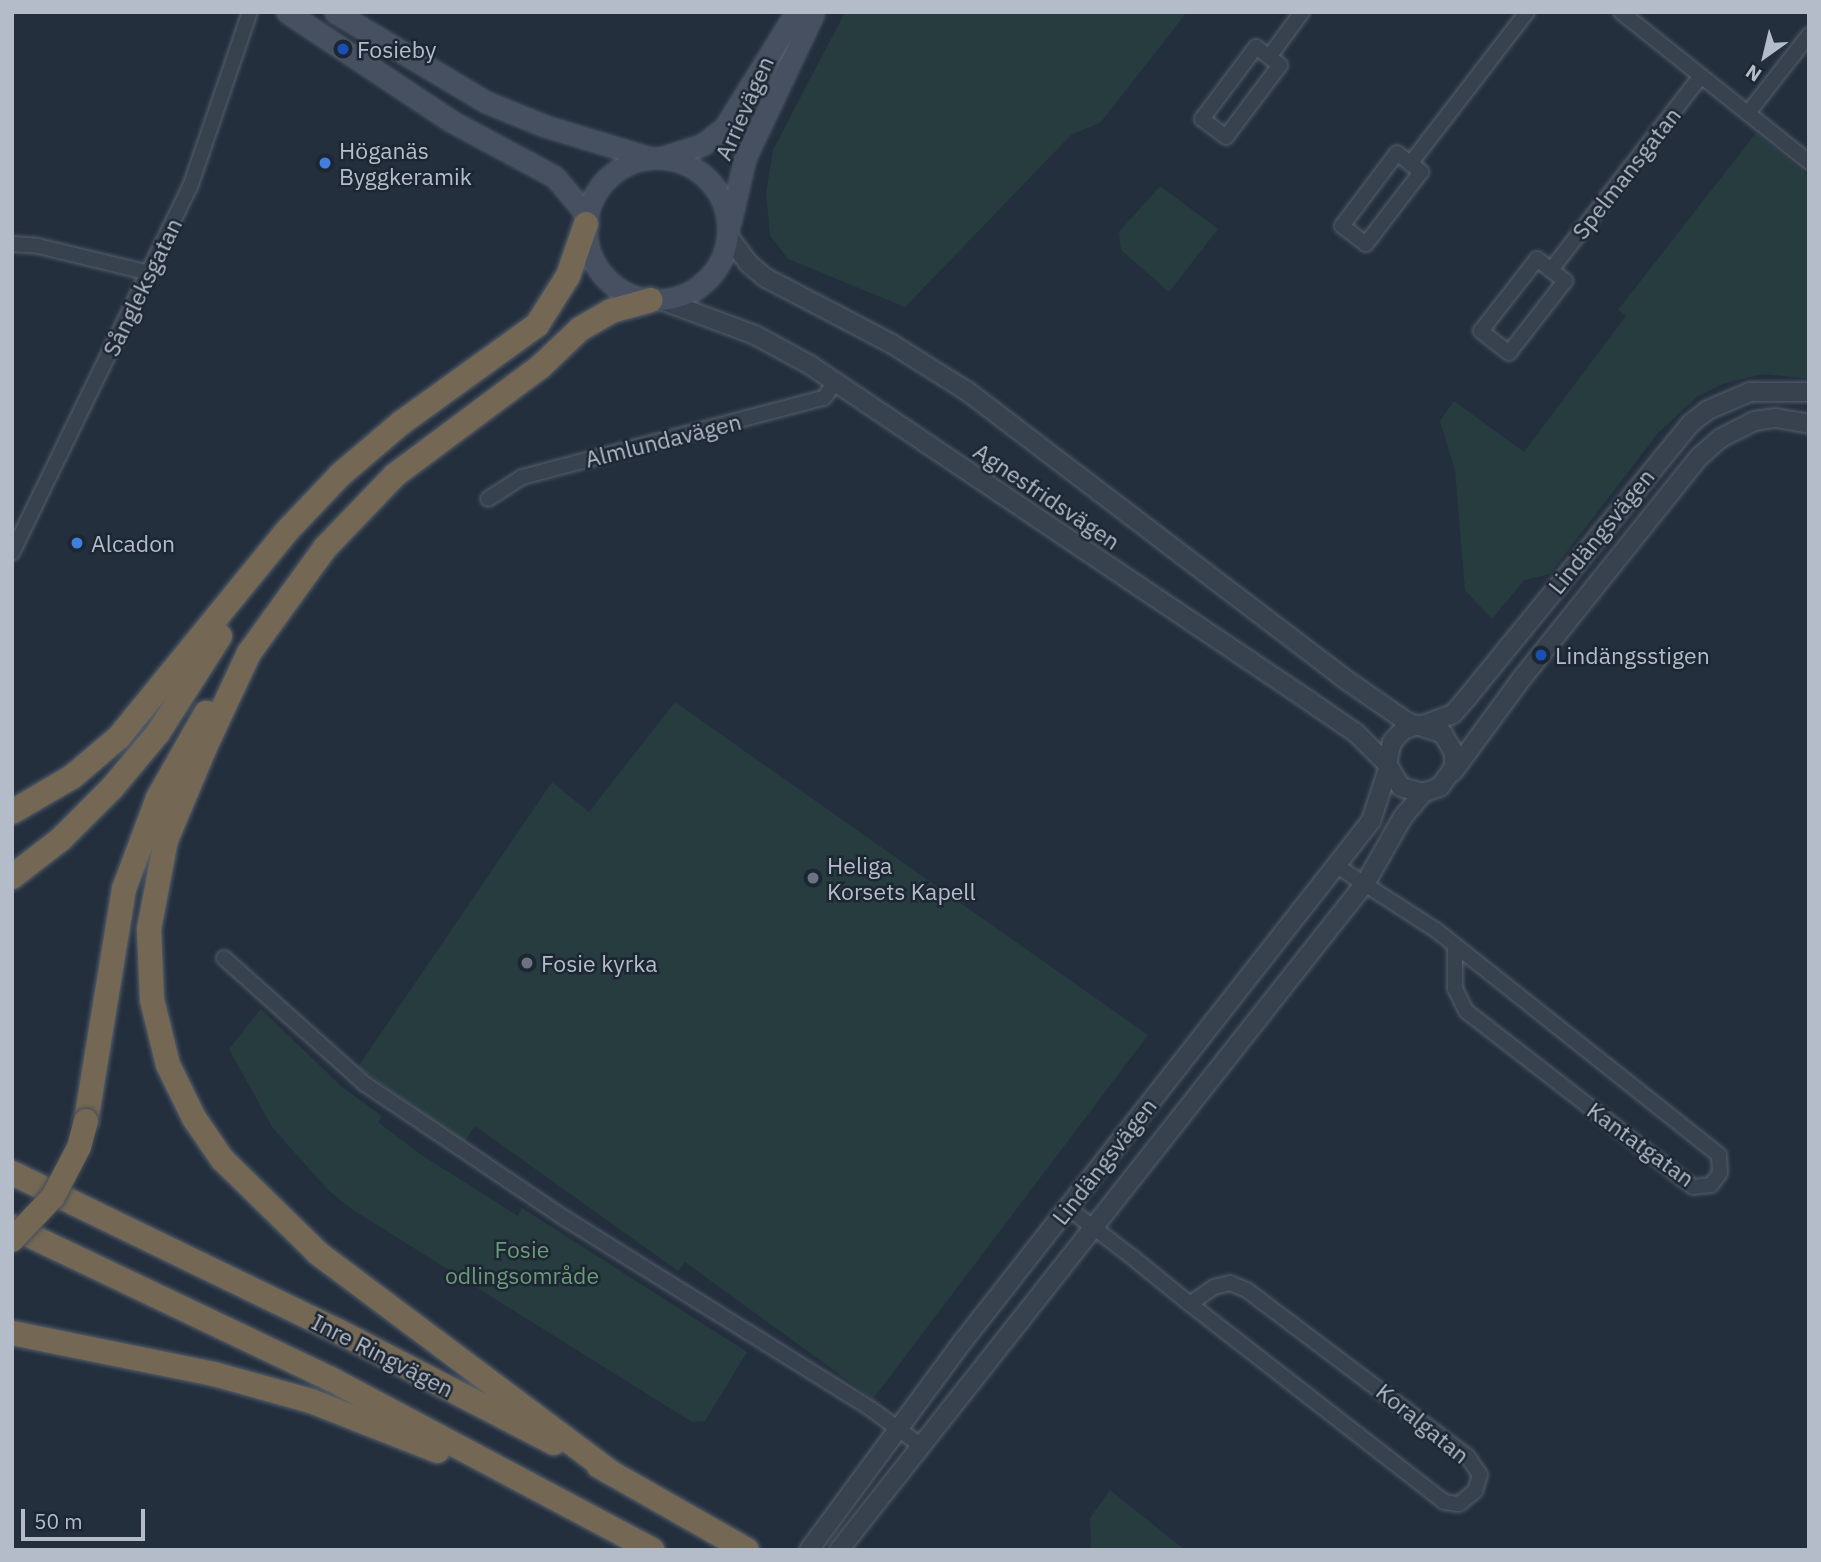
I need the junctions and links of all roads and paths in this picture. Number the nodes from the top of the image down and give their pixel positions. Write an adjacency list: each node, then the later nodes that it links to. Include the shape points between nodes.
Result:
1 (250, 12): 20 (street, Sångleksgatan, via 226,73 205,148)
2 (287, 12): 16 (main road, via 452,121 555,177)
3 (335, 12): 13 (main road, via 486,102 545,126)
4 (796, 12): 13 (main road, Arrievägen, via 725,128 702,145)
5 (814, 12): 17 (main road, Arrievägen, via 745,158)
6 (1303, 12): 10 (street)
7 (1527, 12): 15 (street)
8 (1621, 12): 11 (street)
9 (1809, 35): 12 (street)
10 (1269, 57): 10 (street, via 1256,47 1202,119 1226,137 1280,65)
11 (1701, 76): 12 (street); 19 (street, Spelmansgatan)
12 (1748, 113): 14 (street)
13 (657, 158): 16 (main road, via 625,165 609,176 593,198); 17 (main road, via 684,163 712,184 724,204)
14 (1809, 162)
15 (1410, 164): 15 (street, via 1397,153 1342,226 1366,244 1421,172)
16 (586, 220): 21 (main road, via 590,254 600,271 622,291); 26 (highway, via 569,276 537,325 372,446)
17 (728, 231): 21 (main road, via 723,256 706,281 690,292); 29 (street, Agnesfridsvägen, via 748,263 766,278 892,344 967,391 1285,635 1393,714)
18 (12, 244): 20 (street)
19 (1551, 270): 19 (street, via 1537,259 1481,331 1509,353 1565,281)
20 (150, 273): 27 (street, Sångleksgatan)
21 (656, 300): 22 (street, Agnesfridsvägen, via 755,335); 28 (highway, via 594,320 395,475 325,548)
22 (835, 382): 25 (street, Almlundavägen, via 824,398 522,477); 30 (street, Agnesfridsvägen, via 1356,733)
23 (1809, 392): 29 (street, Lindängsvägen, via 1750,392 1708,410 1689,424 1453,714)
24 (1809, 424): 31 (street, Lindängsvägen, via 1784,418 1754,421 1721,438 1699,457 1516,685)
25 (488, 499)
26 (286, 532): 33 (highway, via 119,737 72,777); 35 (highway, via 158,733 61,839)
27 (12, 553)
28 (249, 653): 43 (highway, bridge, via 177,760 139,843 114,944 79,1147 53,1197); 48 (highway, via 180,805 155,890 149,964 154,1010 168,1065 194,1118 263,1203 391,1311)
29 (1421, 725): 30 (street, Lindängsvägen, via 1397,735 1388,749); 31 (street, via 1448,739 1454,753)
30 (1388, 767): 32 (street, via 1401,787); 34 (street, Lindängsvägen, via 1377,811)
31 (1452, 774): 32 (street, Lindängsvägen, via 1440,787)
32 (1423, 793): 36 (street, Lindängsvägen, via 1403,817)
33 (12, 813)
34 (1335, 865): 36 (street, Kantatgatan); 40 (street, Lindängsvägen)
35 (12, 877)
36 (1366, 882): 37 (street, Kantatgatan); 42 (street, Lindängsvägen)
37 (1455, 946): 37 (street, Kantatgatan, via 1719,1155 1720,1173 1711,1185 1693,1187 1466,1011 1455,988)
38 (224, 957): 46 (street, via 365,1084 555,1212)
39 (12, 1173): 48 (highway, Inre Ringvägen, via 338,1331)
40 (1068, 1208): 42 (street, Koralgatan); 46 (street, Lindängsvägen)
41 (12, 1227): 49 (highway, Inre Ringvägen, via 330,1378)
42 (1096, 1230): 44 (street, Koralgatan); 47 (street, Lindängsvägen)
43 (12, 1240)
44 (1190, 1304): 44 (street, Koralgatan, via 1444,1502 1459,1504 1475,1491 1480,1475 1468,1456 1247,1290 1230,1283 1214,1287)
45 (12, 1333): 49 (highway, via 160,1360 311,1401)
46 (900, 1429): 47 (street); 53 (street, Lindängsvägen)
47 (923, 1447): 50 (street, Lindängsvägen)
48 (613, 1474): 52 (highway, Inre Ringvägen)
49 (598, 1518): 51 (highway, Inre Ringvägen)
50 (841, 1547)
51 (652, 1550)
52 (747, 1550)
53 (809, 1550)

